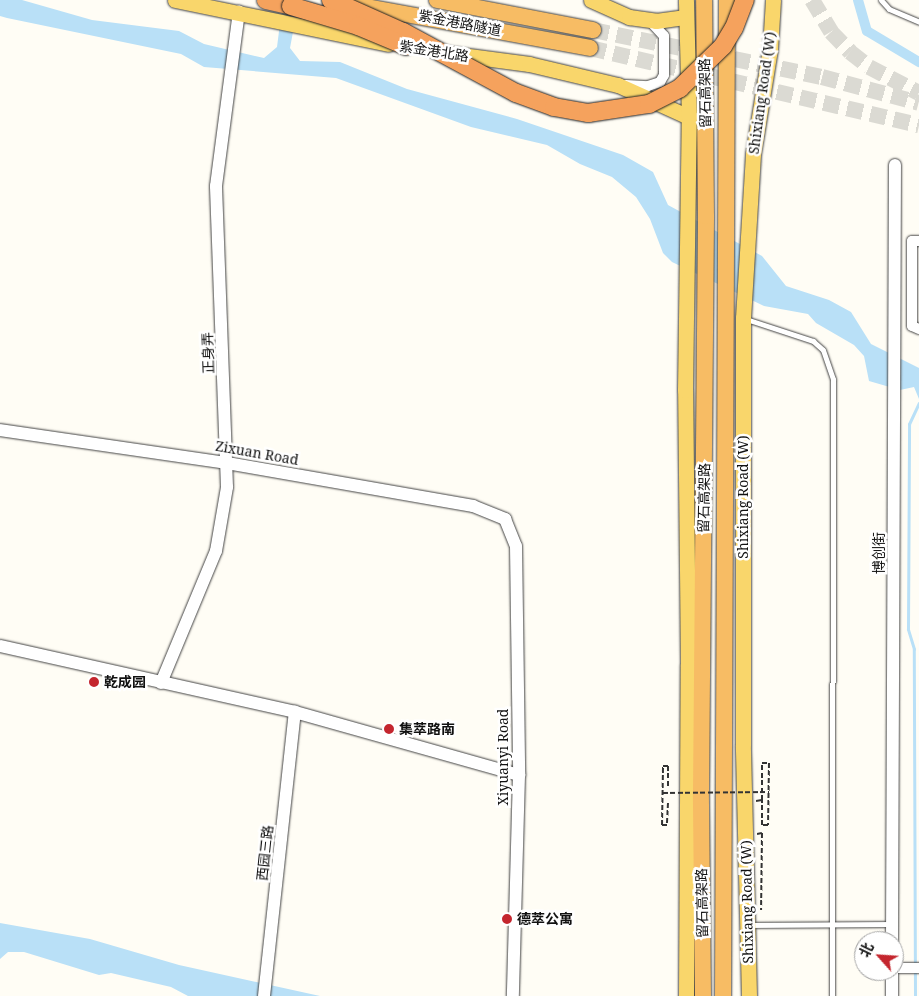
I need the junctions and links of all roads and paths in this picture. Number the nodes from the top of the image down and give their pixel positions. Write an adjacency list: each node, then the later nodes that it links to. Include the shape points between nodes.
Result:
1 (175, 0): 12 (main road, 紫金港北路)
2 (266, 0): 18 (highway, bridge, via 358,26)
3 (331, 0): 17 (highway, 紫金港路隧道); 18 (highway, bridge, via 403,32)
4 (437, 0): 16 (highway, 紫金港路隧道)
5 (591, 0): 14 (main road, via 629,17)
6 (686, 0): 13 (main road)
7 (704, 0): 50 (highway, 留石高架路)
8 (727, 0): 54 (highway, 留石高架路)
9 (745, 0): 18 (highway, bridge, via 734,28 710,61 680,88 649,104 608,113 570,111 538,102)
10 (773, 0): 26 (main road, Shixiang Road (W), via 770,49 753,154)
11 (881, 0): 15 (lane, via 889,9)
12 (239, 12): 19 (main road, 紫金港北路, via 374,41 529,64); 29 (street, 正身弄, via 216,186)
13 (686, 17): 14 (main road); 20 (main road)
14 (648, 20): 19 (street, via 664,36 664,75 660,82 648,86)
15 (919, 22)
16 (593, 30)
17 (590, 48)
18 (493, 82)
19 (618, 85): 20 (main road, 紫金港北路)
20 (689, 117): 53 (main road)
21 (895, 165): 23 (street, 博创街)
22 (919, 241): 24 (street, via 912,241)
23 (895, 254): 24 (street); 44 (street, 博创街)
24 (912, 254): 25 (street)
25 (916, 269): 27 (street, via 912,326)
26 (744, 312): 43 (lane, via 813,341 823,350 833,380); 45 (main road, Shixiang Road (W), via 743,745)
27 (919, 329)
28 (0, 430): 29 (street, Zixuan Road)
29 (227, 463): 30 (street, Zixuan Road, via 473,506); 32 (street, 正身弄, via 222,524 216,551)
30 (505, 519): 34 (street, Xiyuanyi Road, via 516,546)
31 (0, 646): 32 (street)
32 (161, 684): 33 (street)
33 (295, 712): 34 (street); 51 (street, 西园三路)
34 (519, 775): 52 (street, Xiyuanyi Road)
35 (668, 786): 37 (path, via 668,766 663,766)
36 (769, 792): 37 (path, bridge); 38 (path, via 768,825 762,825); 38 (path, via 769,763 762,763)
37 (663, 793): 39 (path, via 662,825 667,825)
38 (762, 800): 40 (path, via 756,801)
39 (668, 803)
40 (756, 809)
41 (756, 825): 42 (path, via 756,834 762,833)
42 (760, 910)
43 (832, 924): 44 (lane); 45 (lane); 56 (lane)
44 (892, 924): 46 (street, 博创街)
45 (748, 925): 55 (main road, Shixiang Road (W))
46 (892, 931)
47 (919, 968): 48 (street)
48 (904, 969)
49 (893, 981): 57 (street)
50 (703, 993)
51 (264, 996)
52 (513, 996)
53 (686, 996)
54 (723, 996)
55 (749, 996)
56 (832, 996)
57 (892, 996)

